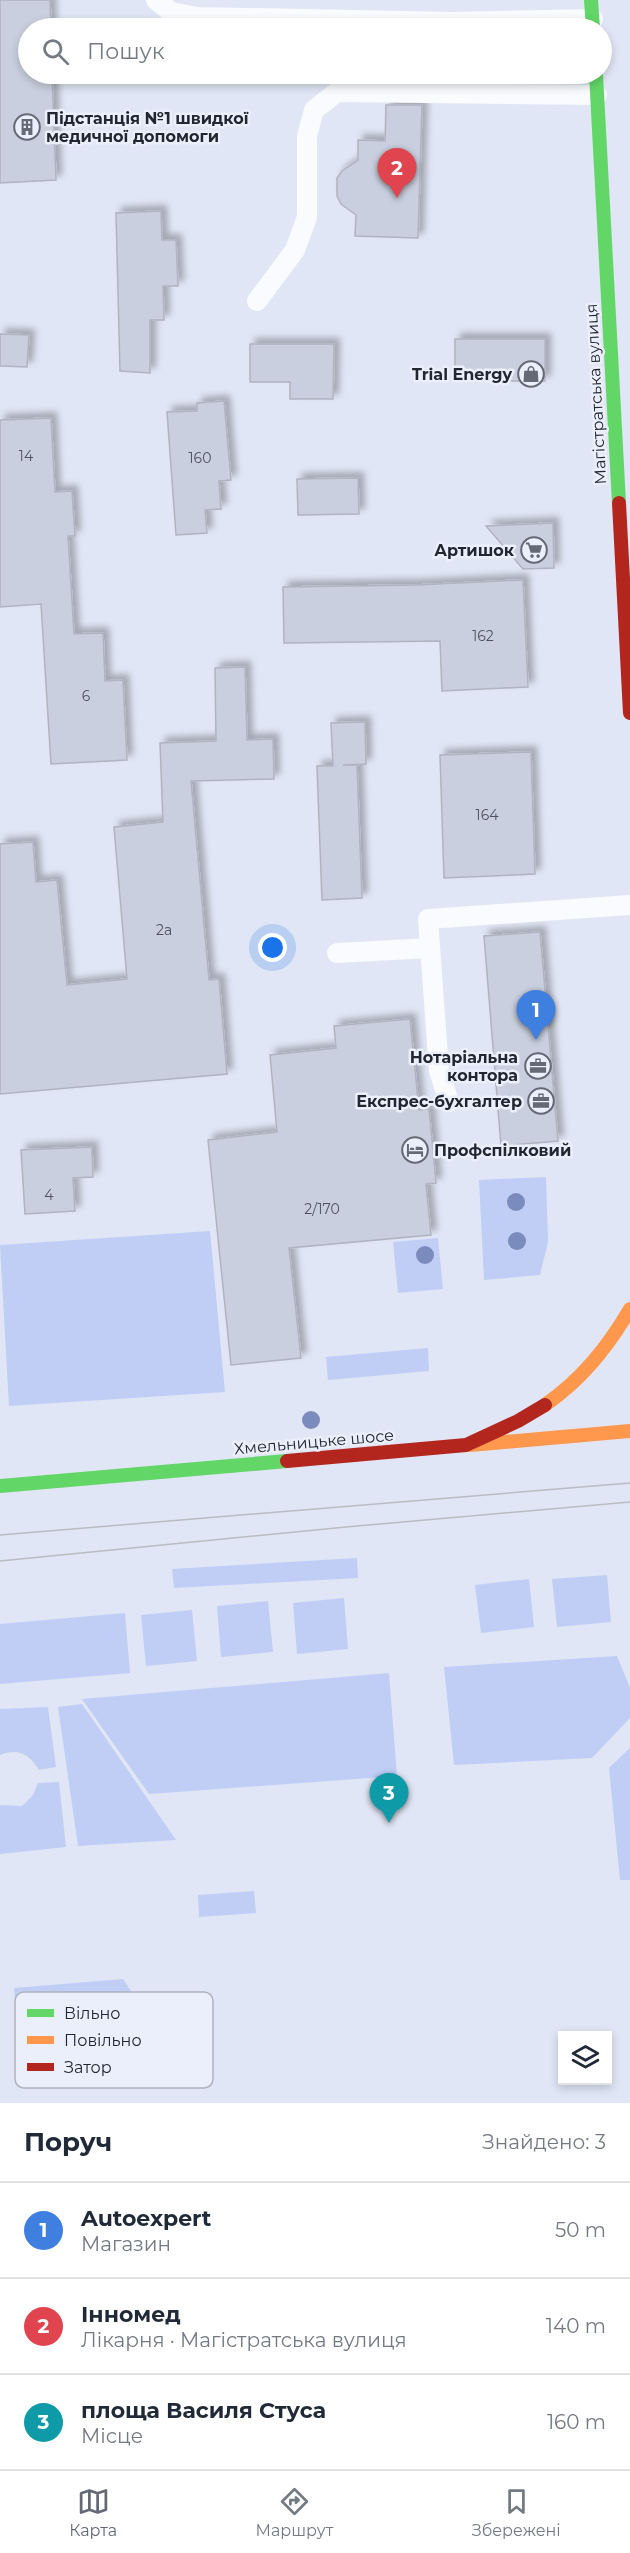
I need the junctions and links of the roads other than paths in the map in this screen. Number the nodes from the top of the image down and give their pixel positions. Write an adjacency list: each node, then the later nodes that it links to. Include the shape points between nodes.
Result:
1 (156, 0): 3 (lane, via 171,12)
2 (592, 16): 4 (lane)
3 (249, 18)
4 (545, 18)
5 (596, 84): 6 (main road, Магістратська вулиця)
6 (597, 95): 7 (lane, via 337,92 314,110 307,136 307,217 295,250); 8 (main road, Магістратська вулиця)
7 (257, 301)
8 (630, 713)
9 (630, 905): 10 (lane, via 428,919)
10 (430, 948): 11 (lane); 12 (lane, via 439,1071)
11 (337, 953)
12 (449, 1102)
13 (630, 1309): 15 (main road, via 616,1335 587,1372 551,1403 511,1427)
14 (630, 1431): 15 (main road, Хмельницьке шосе)
15 (466, 1445): 16 (main road, Хмельницьке шосе)
16 (0, 1486)

